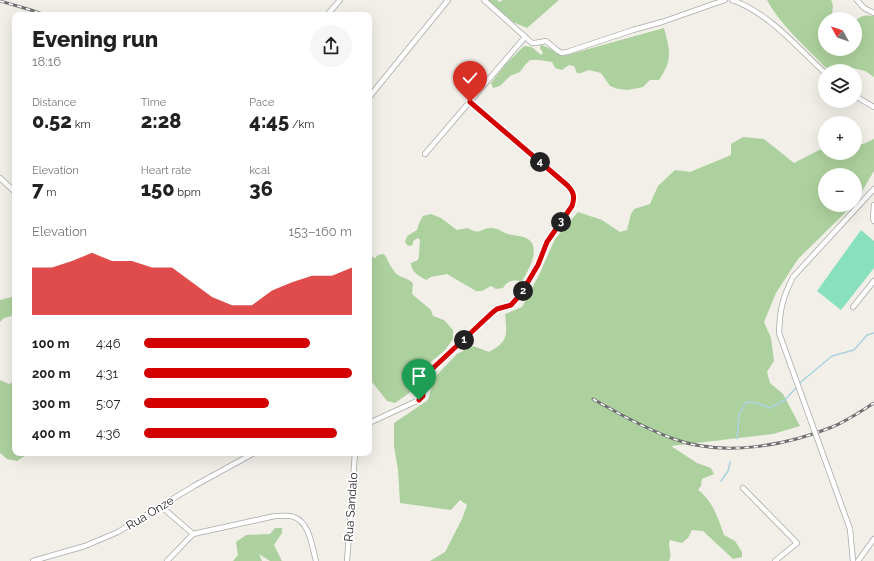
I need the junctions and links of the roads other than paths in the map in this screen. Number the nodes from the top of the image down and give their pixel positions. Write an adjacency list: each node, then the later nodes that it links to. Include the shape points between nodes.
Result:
1 (340, 0): 7 (street)
2 (448, 0): 11 (street)
3 (484, 0): 9 (street)
4 (725, 0): 9 (street, via 567,52 558,51 546,41 535,43)
5 (732, 0): 10 (street, via 765,18)
6 (858, 0): 8 (street, via 864,8)
7 (330, 12)
8 (874, 13)
9 (525, 37): 13 (street)
10 (818, 66)
11 (372, 94)
12 (862, 100): 14 (street)
13 (470, 102): 15 (street); 23 (street, via 567,185 574,193 574,201 547,242 533,274 514,302 493,312 430,371 423,381 423,396 419,400)
14 (874, 107)
15 (425, 154)
16 (0, 178): 17 (street)
17 (12, 189)
18 (874, 189): 35 (street, bridge, via 793,277 784,294 780,314 779,333 850,529)
19 (874, 205): 20 (street)
20 (874, 221)
21 (874, 281): 22 (street)
22 (853, 307)
23 (372, 422)
24 (249, 456): 27 (street, Rua Onze)
25 (355, 456): 33 (street, Rua Sandalo)
26 (743, 488): 34 (street, via 797,543)
27 (162, 507): 28 (street); 30 (street, Rua Onze, via 118,532 85,546)
28 (194, 534): 31 (street); 32 (street, via 275,516 288,516 296,518 306,528)
29 (874, 540): 36 (street)
30 (33, 561)
31 (167, 561)
32 (316, 561)
33 (347, 561)
34 (775, 561)
35 (853, 561)
36 (858, 561)

